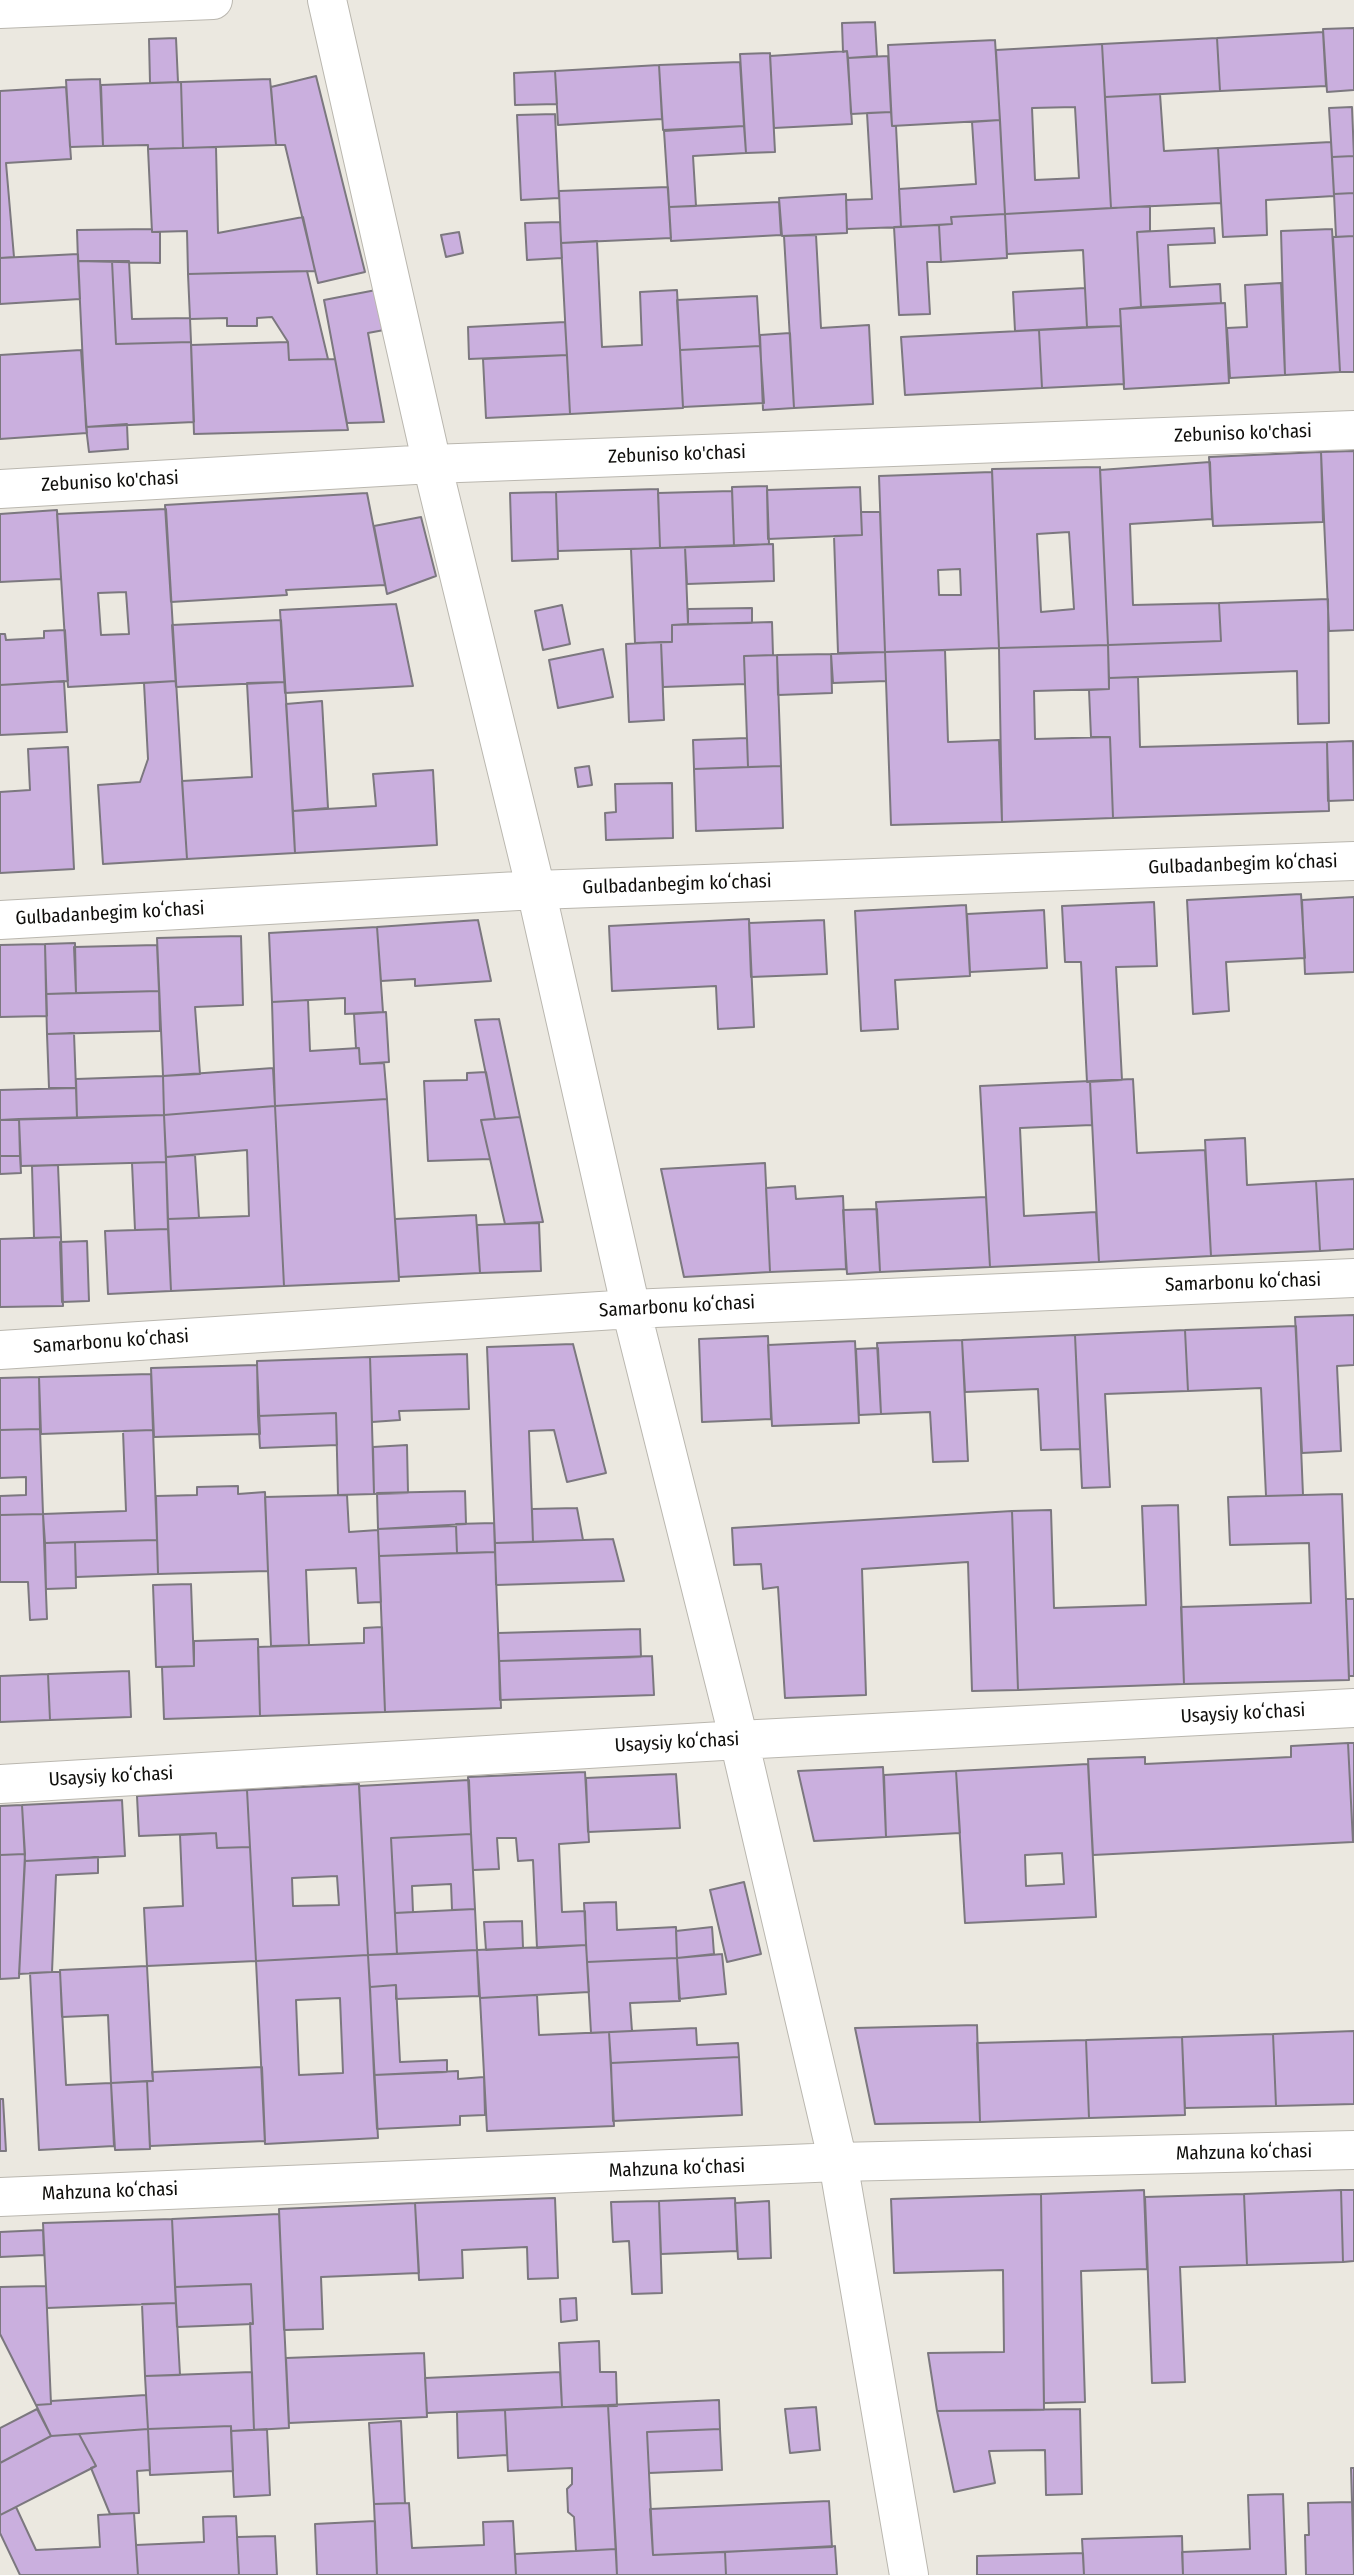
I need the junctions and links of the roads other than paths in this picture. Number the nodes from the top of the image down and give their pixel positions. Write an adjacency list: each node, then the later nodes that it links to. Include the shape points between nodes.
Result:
1 (213, 0): 3 (street)
2 (327, 0): 5 (street)
3 (0, 9)
4 (1354, 430): 5 (street, Zebuniso ko'chasi)
5 (432, 464): 6 (street, Zebuniso ko'chasi); 8 (street)
6 (0, 489)
7 (1354, 861): 8 (street, Gulbadanbegim koʻchasi)
8 (536, 890): 9 (street, Gulbadanbegim koʻchasi); 11 (street)
9 (0, 920)
10 (1354, 1278): 11 (street, Samarbonu koʻchasi)
11 (631, 1308): 12 (street, Samarbonu koʻchasi); 14 (street)
12 (0, 1350)
13 (1354, 1708): 14 (street, Usaysiy koʻchasi)
14 (739, 1740): 15 (street, Usaysiy koʻchasi); 17 (street)
15 (0, 1784)
16 (1354, 2150): 17 (street, Mahzuna koʻchasi)
17 (838, 2162): 18 (street, Mahzuna koʻchasi); 19 (street)
18 (0, 2197)
19 (909, 2575)

